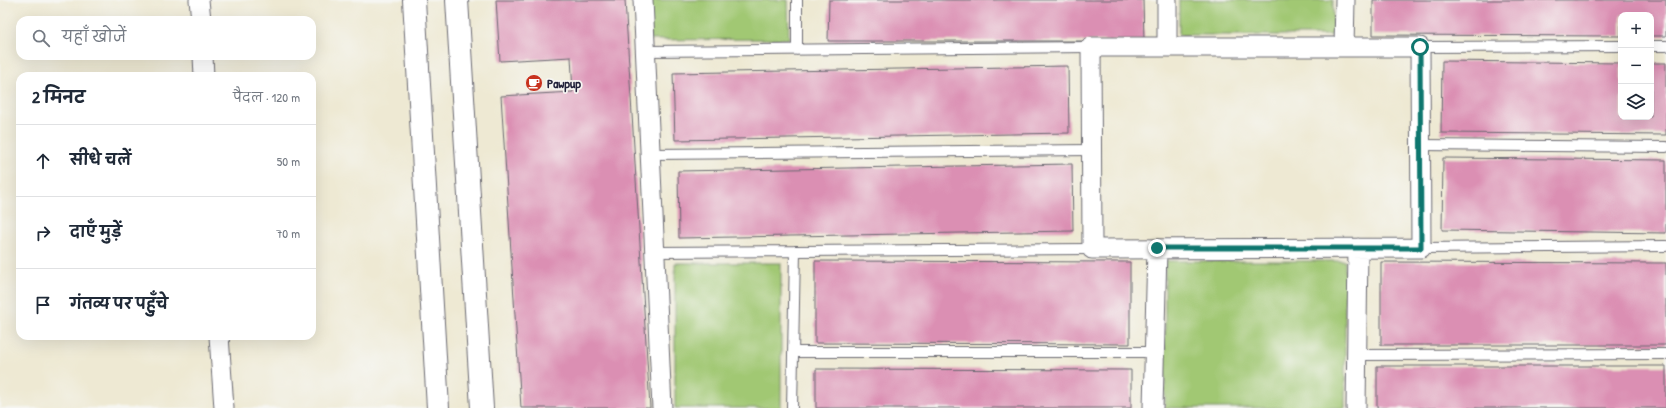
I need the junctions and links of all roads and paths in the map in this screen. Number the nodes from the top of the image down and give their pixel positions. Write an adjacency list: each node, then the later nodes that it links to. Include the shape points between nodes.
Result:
1 (199, 0): 8 (street)
2 (414, 0): 37 (street)
3 (457, 0): 38 (street)
4 (643, 0): 17 (street)
5 (797, 0): 16 (lane)
6 (1167, 0): 13 (street)
7 (1345, 0): 14 (street)
8 (201, 16)
9 (1618, 46): 15 (lane)
10 (1654, 46): 11 (lane)
11 (1666, 46)
12 (1091, 47): 13 (street); 16 (lane); 22 (street)
13 (1167, 47): 14 (street)
14 (1344, 47): 15 (street)
15 (1420, 47): 20 (street)
16 (797, 50): 17 (lane)
17 (645, 52): 23 (street)
18 (203, 60): 19 (street)
19 (204, 72)
20 (1420, 145): 21 (lane); 27 (street)
21 (1666, 147)
22 (1092, 150): 23 (lane); 28 (street)
23 (650, 154): 30 (street)
24 (1666, 246): 27 (lane)
25 (1157, 248): 26 (street); 28 (street); 33 (street)
26 (1358, 248): 27 (street); 35 (street)
27 (1421, 248)
28 (1092, 249): 29 (lane)
29 (795, 251): 30 (lane); 32 (lane)
30 (655, 252): 39 (street)
31 (219, 340): 36 (street)
32 (793, 352): 33 (lane); 40 (lane)
33 (1154, 352): 41 (street)
34 (1666, 354): 35 (lane)
35 (1357, 355): 42 (street)
36 (224, 408)
37 (438, 408)
38 (482, 408)
39 (662, 408)
40 (792, 408)
41 (1153, 408)
42 (1356, 408)

